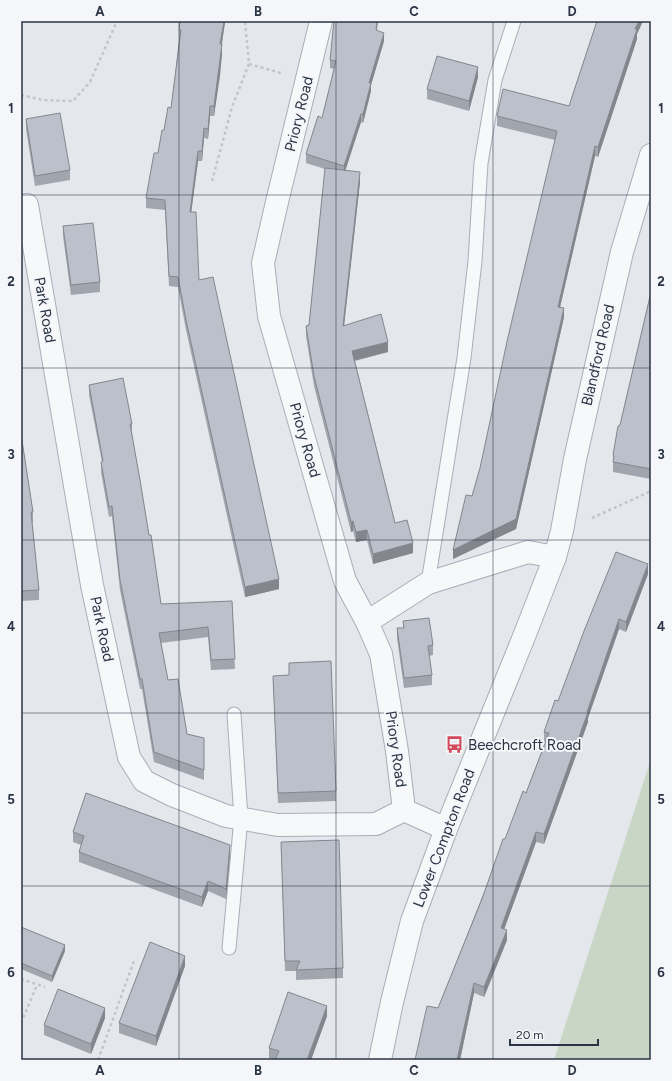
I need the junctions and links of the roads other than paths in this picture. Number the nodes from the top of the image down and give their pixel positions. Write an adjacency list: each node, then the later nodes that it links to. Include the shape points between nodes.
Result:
1 (321, 21): 7 (street, Priory Road, via 263,263 269,316 345,581)
2 (514, 21): 6 (lane, via 495,80 481,162 475,261 464,358)
3 (651, 155): 5 (street, Blandford Road, via 622,252)
4 (27, 206): 10 (street, Park Road, via 92,585 129,757 144,781 226,816)
5 (555, 556): 6 (street, via 528,552); 11 (street, Lower Compton Road)
6 (428, 583): 7 (street)
7 (367, 622): 9 (street, Priory Road, via 381,654)
8 (234, 714): 10 (lane)
9 (404, 810): 10 (street, Park Road, via 376,824 278,825); 11 (street)
10 (241, 818): 12 (lane)
11 (446, 828): 13 (street, Lower Compton Road, via 412,921)
12 (229, 948)
13 (380, 1060)

